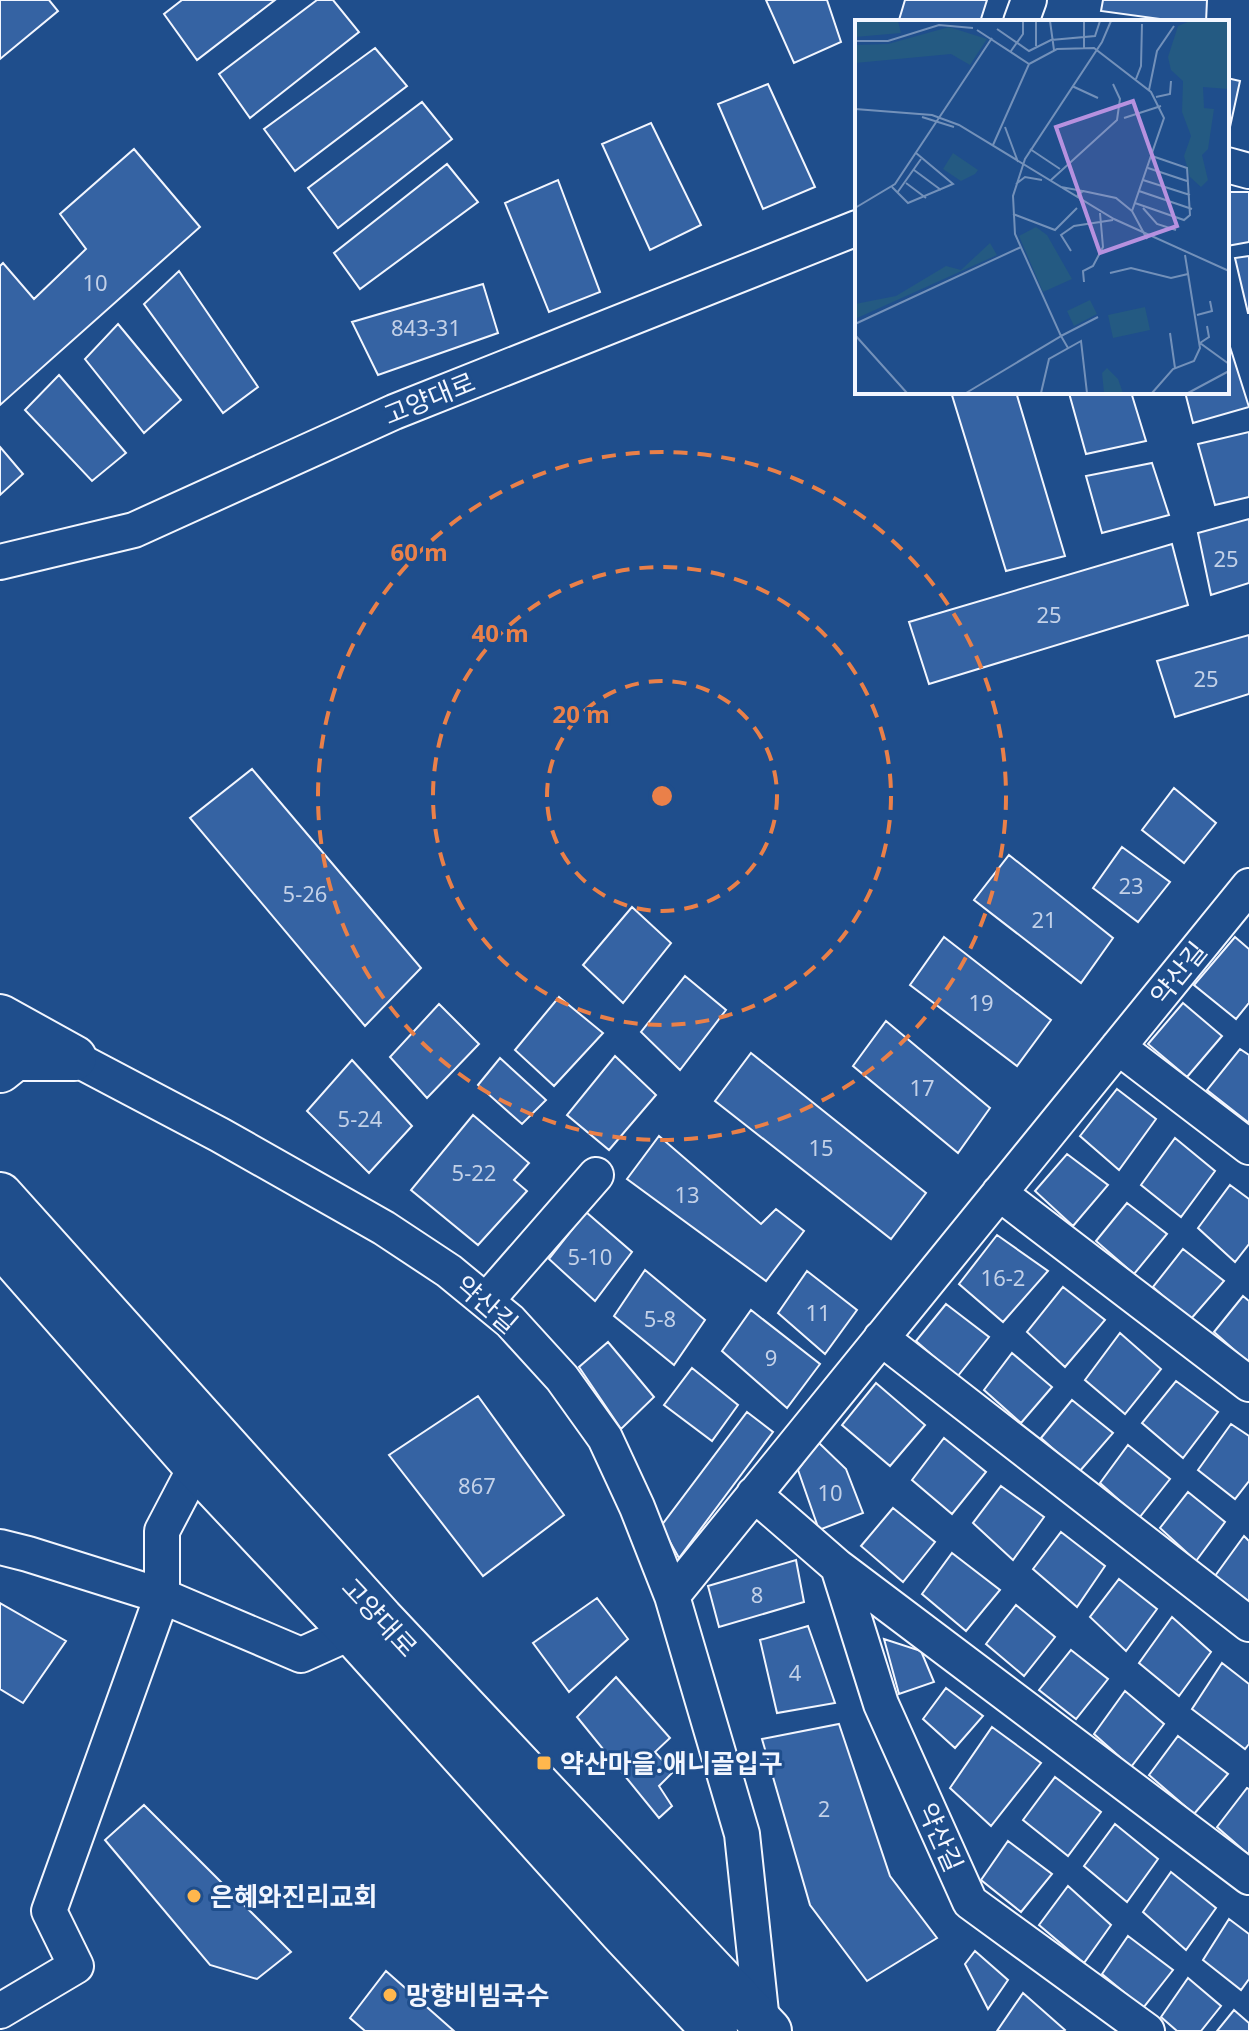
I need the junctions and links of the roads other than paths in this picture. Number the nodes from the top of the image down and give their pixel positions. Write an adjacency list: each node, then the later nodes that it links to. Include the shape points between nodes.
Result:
1 (1029, 0): 2 (street)
2 (1022, 20)
3 (1229, 166): 4 (street)
4 (1249, 171)
5 (855, 229): 6 (street, 고양대로, via 394,412 134,530)
6 (0, 562)
7 (1246, 897): 9 (street, 약산길)
8 (0, 1017): 10 (main road)
9 (1118, 1047): 12 (street); 14 (street, 약산길)
10 (74, 1058): 11 (main road, via 15,1058); 17 (street, 약산길, via 384,1228)
11 (0, 1070)
12 (1249, 1147)
13 (596, 1175): 17 (street)
14 (999, 1193): 18 (street, 약산길); 19 (street)
15 (0, 1195): 30 (main road, 고양대로, via 381,1619)
16 (5, 1253): 20 (main road, 고양대로)
17 (486, 1301): 25 (street, 약산길, via 562,1378 605,1438)
18 (881, 1338): 21 (street, 약산길); 26 (street)
19 (1249, 1384)
20 (196, 1466): 24 (street, via 162,1531); 27 (main road, 고양대로)
21 (754, 1494): 23 (street); 25 (street, 약산길)
22 (0, 1547): 24 (street)
23 (838, 1567): 28 (street); 32 (street, 약산길, via 881,1704 970,1902)
24 (162, 1596): 27 (street, via 301,1655); 29 (street, via 49,1911 76,1966)
25 (672, 1596): 30 (street, via 742,1834)
26 (1249, 1624)
27 (352, 1632): 31 (main road, 고양대로)
28 (1249, 1877)
29 (0, 2011)
30 (765, 2029)
31 (715, 2031)
32 (1147, 2031)

